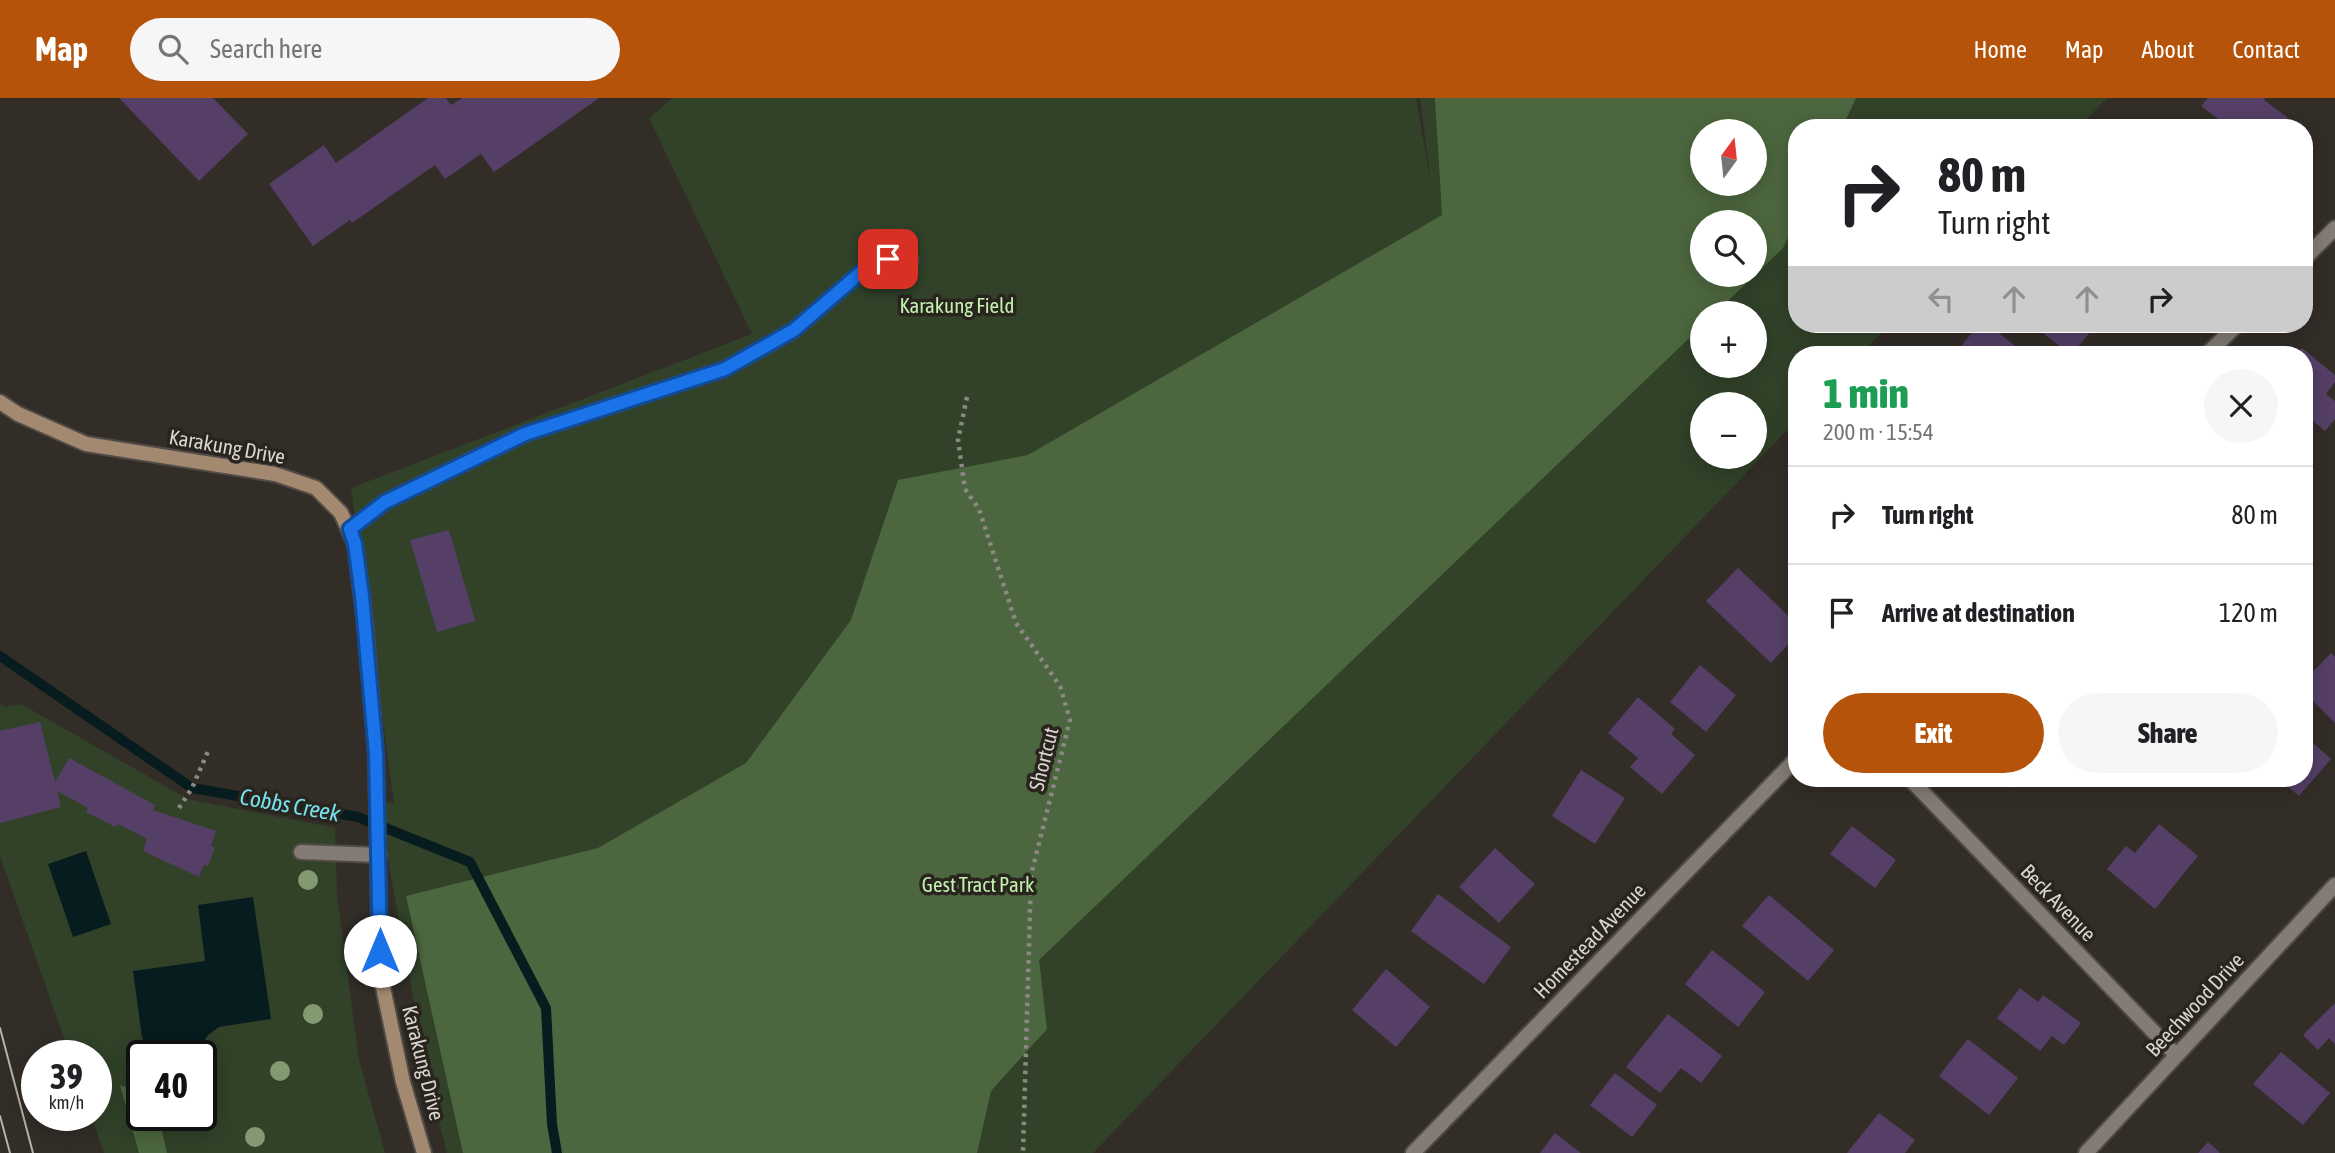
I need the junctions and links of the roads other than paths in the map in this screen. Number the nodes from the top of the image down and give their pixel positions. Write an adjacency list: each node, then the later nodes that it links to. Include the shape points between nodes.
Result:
1 (2335, 228): 2 (street)
2 (2313, 250)
3 (911, 261): 7 (street, via 888,259 866,268 794,330 725,369 525,434 385,502)
4 (2229, 333): 5 (street)
5 (2215, 346)
6 (0, 402): 7 (street, Karakung Drive, via 86,444 275,474 316,488)
7 (350, 529): 11 (street, Karakung Drive, via 363,609 376,754)
8 (1788, 767): 15 (street, Homestead Avenue)
9 (1918, 787): 13 (street, Beck Avenue)
10 (301, 852): 11 (street)
11 (379, 855): 14 (street, Karakung Drive, via 380,974)
12 (2335, 885): 13 (street, Beechwood Drive)
13 (2176, 1055): 16 (street, Beechwood Drive)
14 (424, 1153)
15 (1413, 1153)
16 (2086, 1153)

